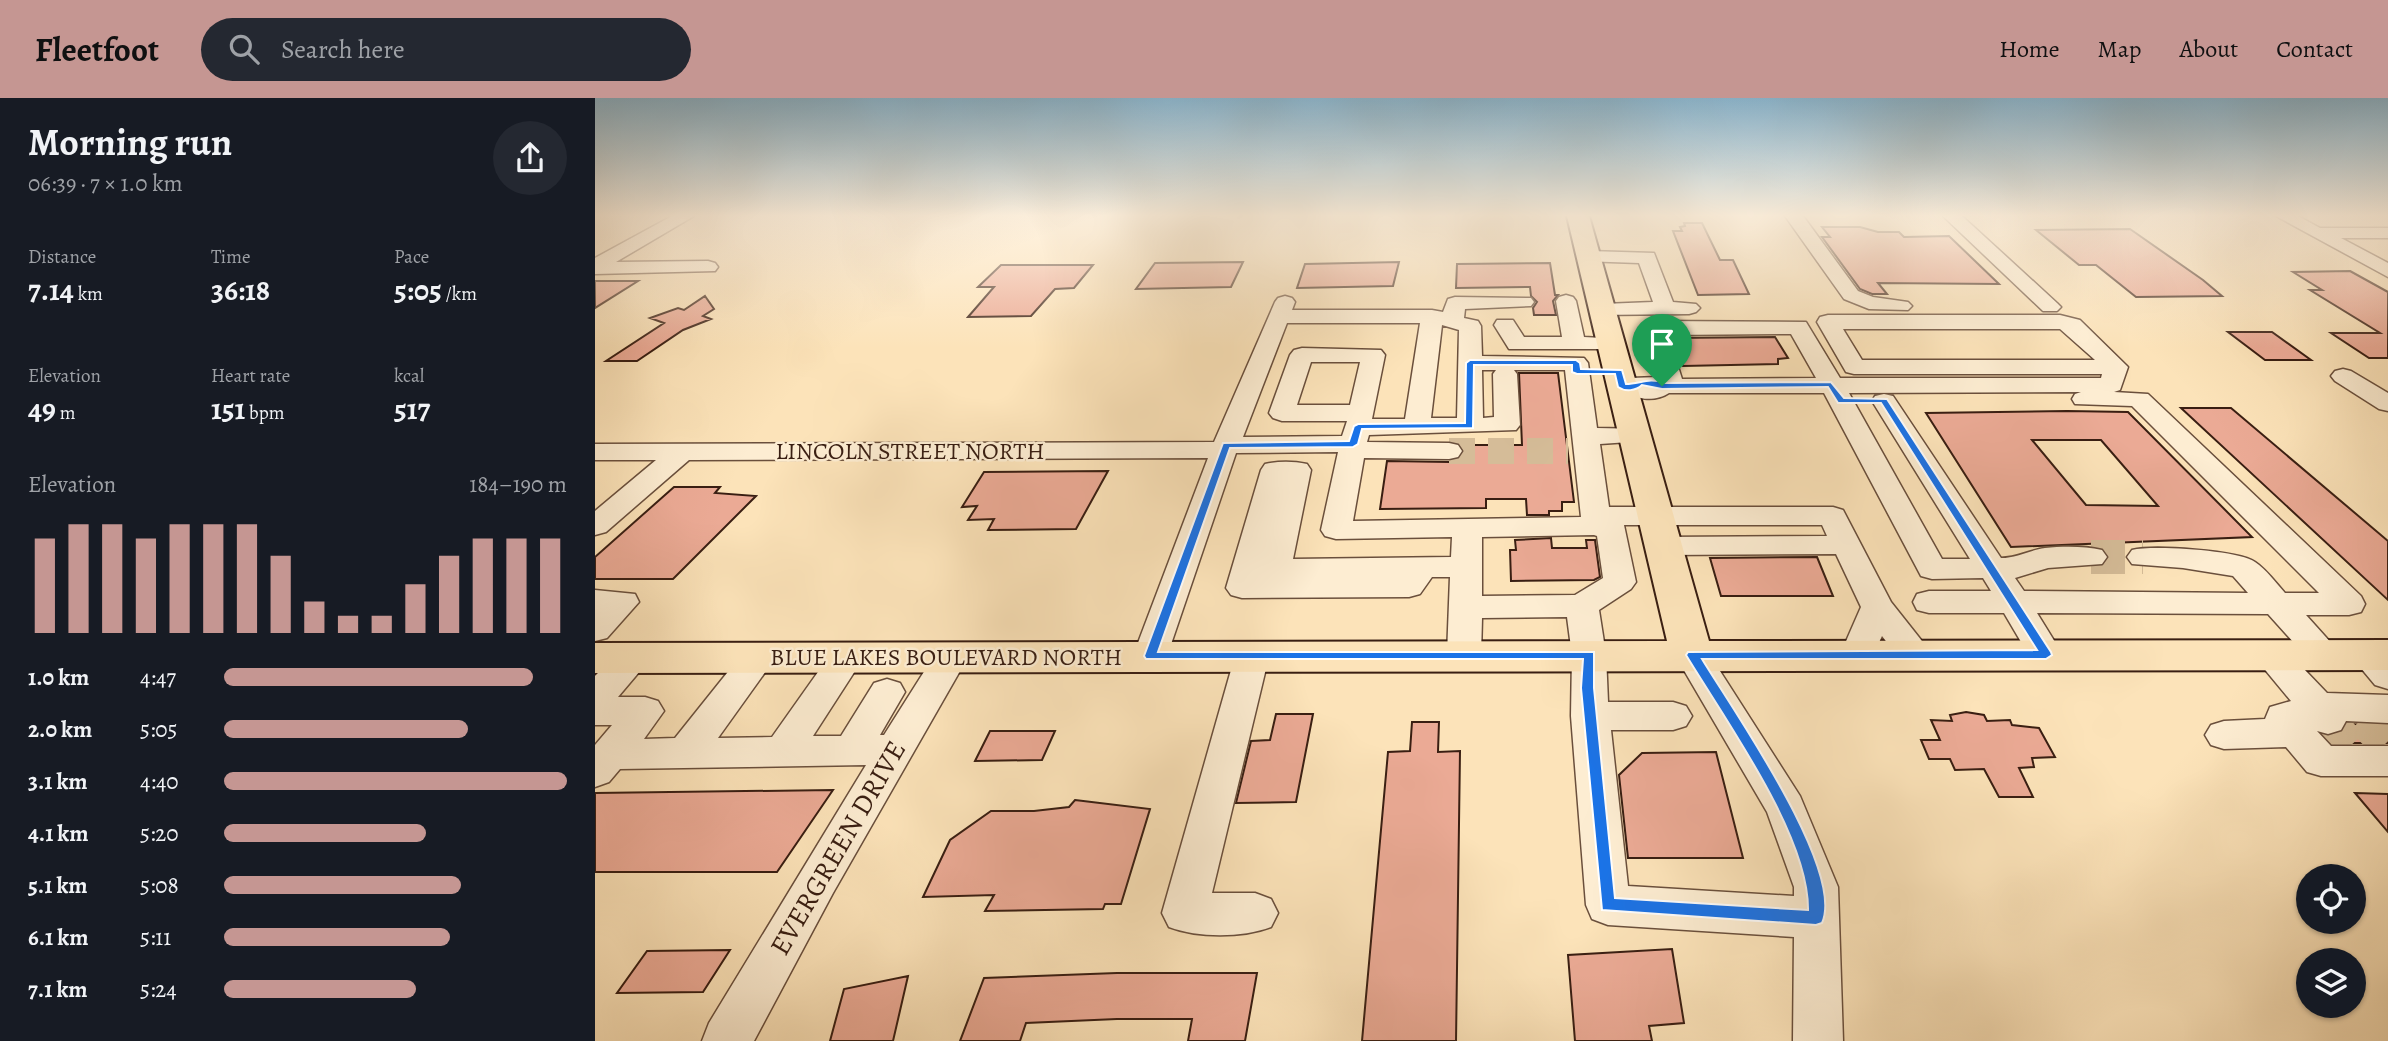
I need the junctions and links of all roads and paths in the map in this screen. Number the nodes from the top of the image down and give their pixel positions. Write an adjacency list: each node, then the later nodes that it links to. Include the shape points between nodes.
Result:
1 (1590, 260): 14 (main road)
2 (1648, 260): 12 (street)
3 (1826, 260): 4 (street, via 1851,295 1869,303 1919,308 2050,307)
4 (1999, 260)
5 (2368, 260): 8 (street)
6 (595, 267): 7 (street)
7 (708, 267)
8 (2388, 271)
9 (1566, 301): 19 (street)
10 (1343, 302): 15 (street)
11 (1524, 302): 15 (street)
12 (1665, 308): 13 (street); 14 (street)
13 (1812, 308)
14 (1603, 310): 19 (main road)
15 (1447, 313): 18 (street, via 1470,326); 28 (street); 32 (street, via 1282,309)
16 (1505, 325): 19 (street, via 1517,344)
17 (2100, 351): 17 (street, via 1854,367 1828,322 2060,321 2072,325); 24 (street, via 2112,385)
18 (1470, 363): 20 (street, via 1576,363); 29 (street)
19 (1608, 363): 20 (street); 20 (street); 23 (street, via 1640,383); 30 (main road)
20 (1582, 372): 31 (street)
21 (1504, 374): 29 (street, via 1507,425)
22 (2388, 375): 26 (street, via 2343,376)
23 (1667, 386): 24 (street); 24 (street, via 1655,328 1798,327)
24 (1836, 393): 25 (street); 46 (street, via 1932,569)
25 (1884, 401): 46 (street); 48 (street, via 2139,399)
26 (2388, 404)
27 (1362, 408): 27 (street, via 1296,373); 28 (street); 32 (street, LINCOLN STREET NORTH); 34 (street); 39 (street, via 1336,530)
28 (1417, 426): 29 (street)
29 (1470, 426)
30 (1635, 435): 31 (street); 36 (main road)
31 (1580, 446): 38 (street)
32 (1225, 447): 33 (street, LINCOLN STREET NORTH); 65 (street)
33 (683, 451): 35 (street, LINCOLN STREET NORTH); 37 (street)
34 (1450, 451)
35 (595, 452)
36 (1656, 515): 38 (street); 40 (street, via 1833,516); 41 (main road)
37 (598, 521)
38 (1596, 521): 39 (street); 49 (street, via 1610,526 1620,582)
39 (1467, 528): 45 (street)
40 (1847, 545): 41 (street); 55 (street)
41 (1664, 546): 60 (main road)
42 (2091, 557): 46 (street, via 2045,558 2017,568)
43 (2143, 557): 47 (street)
44 (1422, 568): 44 (street, via 1275,569 1297,470 1275,470 1242,588 1409,587); 45 (street)
45 (1467, 568): 54 (street)
46 (1990, 568): 52 (street)
47 (2243, 568): 48 (street); 53 (street)
48 (2312, 568): 53 (street, via 2349,604)
49 (1592, 600): 54 (street); 59 (street)
50 (595, 601): 56 (street, via 623,602)
51 (1929, 602): 52 (street)
52 (2014, 602): 53 (street); 63 (street)
53 (2277, 605): 64 (street)
54 (1466, 607): 58 (street)
55 (1877, 607): 61 (street); 62 (street)
56 (595, 630)
57 (2269, 654): 63 (main road, BLUE LAKES BOULEVARD NORTH); 64 (main road, BLUE LAKES BOULEVARD NORTH); 77 (street)
58 (1464, 655): 59 (main road, BLUE LAKES BOULEVARD NORTH); 66 (main road, BLUE LAKES BOULEVARD NORTH)
59 (1589, 655): 60 (main road, BLUE LAKES BOULEVARD NORTH); 75 (street)
60 (1692, 655): 61 (main road, BLUE LAKES BOULEVARD NORTH); 84 (street, via 1786,808 1816,887)
61 (1857, 655): 62 (main road, BLUE LAKES BOULEVARD NORTH)
62 (1916, 655): 63 (main road, BLUE LAKES BOULEVARD NORTH)
63 (2046, 655)
64 (2325, 655): 71 (main road, BLUE LAKES BOULEVARD NORTH)
65 (1150, 656): 66 (main road, BLUE LAKES BOULEVARD NORTH); 69 (main road, BLUE LAKES BOULEVARD NORTH)
66 (1252, 656): 83 (street, via 1185,913)
67 (759, 657): 68 (main road, BLUE LAKES BOULEVARD NORTH); 70 (main road, BLUE LAKES BOULEVARD NORTH); 81 (street)
68 (847, 657): 69 (main road, BLUE LAKES BOULEVARD NORTH); 80 (street)
69 (951, 657): 79 (street, EVERGREEN DRIVE)
70 (615, 658): 73 (street)
71 (2381, 662)
72 (887, 692): 79 (street)
73 (595, 699)
74 (595, 711): 82 (street, via 645,711)
75 (1590, 716): 76 (street); 84 (street, via 1608,905)
76 (1673, 716)
77 (2362, 729): 78 (street)
78 (2224, 735)
79 (874, 750): 80 (street); 85 (street, EVERGREEN DRIVE, via 818,880)
80 (782, 751): 81 (street)
81 (685, 753): 82 (street)
82 (602, 762)
83 (1255, 913)
84 (1816, 918): 86 (street)
85 (727, 1041)
86 (1818, 1041)

